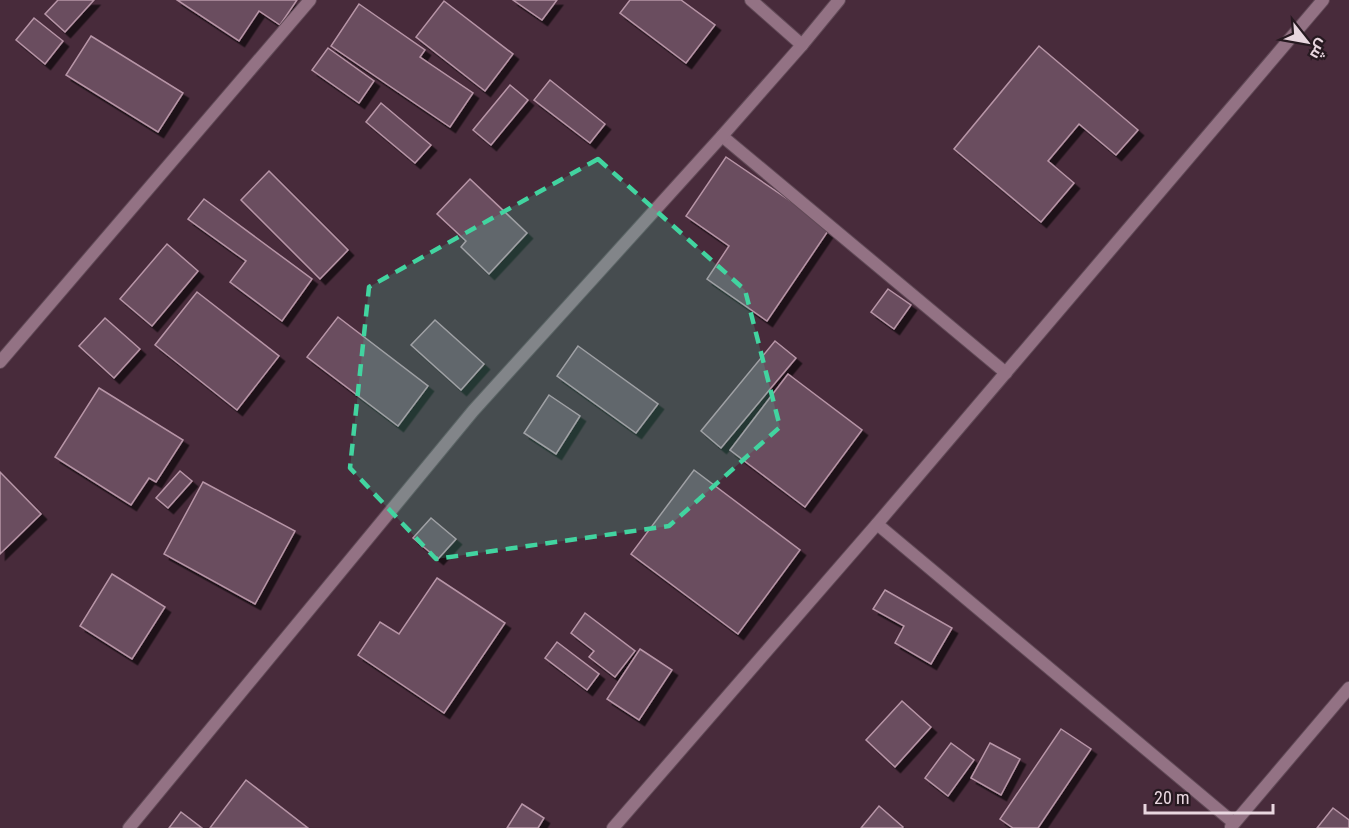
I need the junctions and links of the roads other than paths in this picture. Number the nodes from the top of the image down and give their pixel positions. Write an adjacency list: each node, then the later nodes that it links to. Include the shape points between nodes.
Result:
1 (310, 0): 7 (street)
2 (750, 0): 5 (street)
3 (839, 0): 5 (street)
4 (1323, 0): 8 (street)
5 (802, 45): 6 (street)
6 (722, 136): 8 (street); 12 (street, via 473,411)
7 (0, 362)
8 (1006, 373): 9 (street)
9 (877, 524): 11 (street); 13 (street)
10 (1349, 688): 11 (street)
11 (1232, 825)
12 (129, 828)
13 (613, 828)

